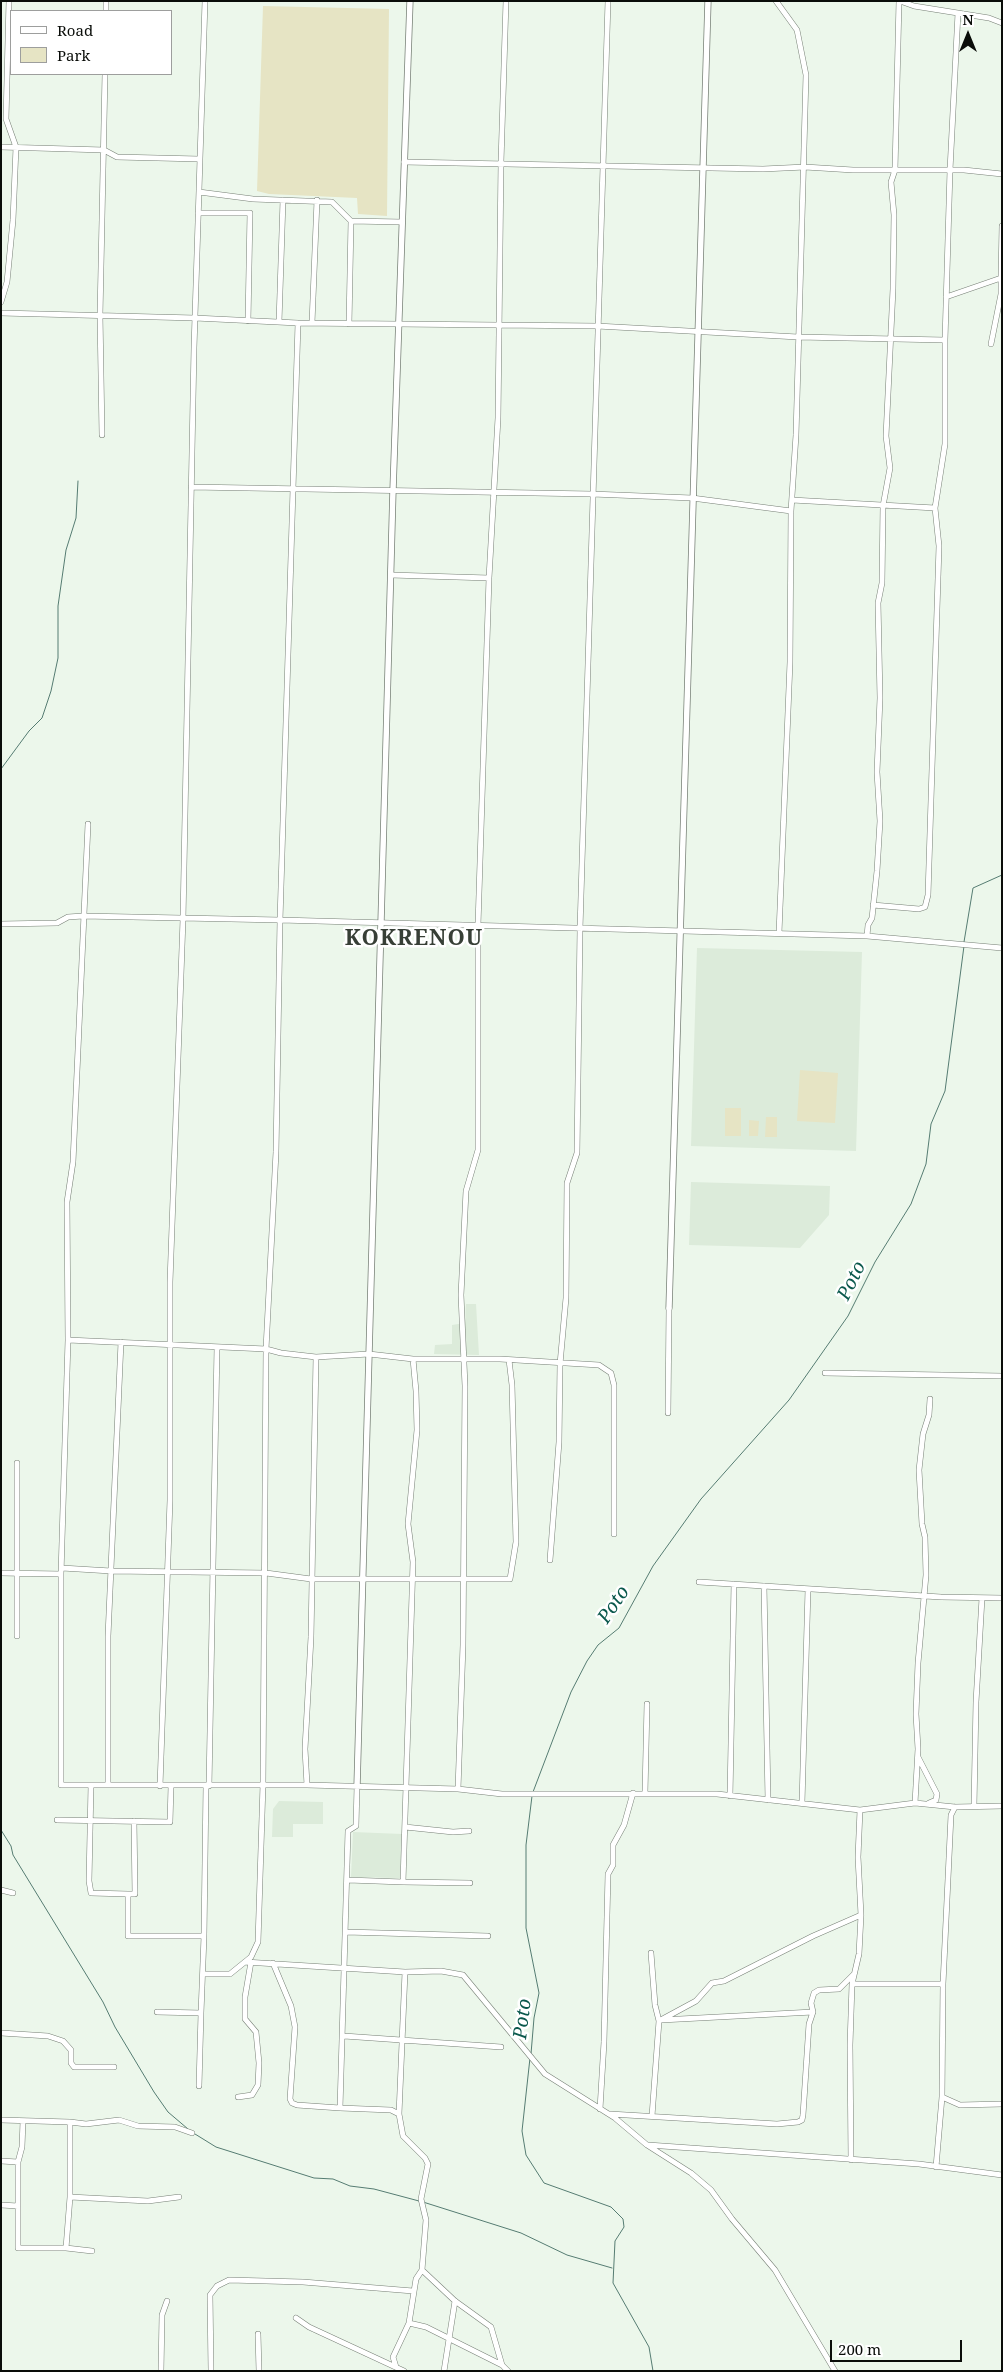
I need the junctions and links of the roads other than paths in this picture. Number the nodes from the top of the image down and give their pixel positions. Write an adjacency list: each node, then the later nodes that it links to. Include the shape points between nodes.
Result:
1 (9, 1): 13 (street, via 6,119)
2 (205, 1): 15 (street)
3 (410, 1): 16 (street)
4 (506, 1): 17 (street)
5 (608, 1): 18 (street)
6 (708, 1): 19 (street)
7 (776, 1): 20 (street, via 797,30 806,75)
8 (899, 1): 9 (street); 21 (street)
9 (958, 13): 10 (street); 22 (street)
10 (1002, 23)
11 (106, 75): 14 (street)
12 (1, 147): 13 (street)
13 (16, 147): 14 (street); 33 (street, via 13,220 7,282)
14 (104, 150): 15 (street, via 117,157); 35 (street)
15 (199, 159): 24 (street)
16 (404, 162): 17 (street); 29 (street)
17 (501, 162): 18 (street); 43 (street)
18 (602, 164): 19 (street); 44 (street)
19 (702, 166): 20 (street); 45 (street)
20 (805, 167): 21 (street); 46 (street)
21 (895, 170): 22 (street); 47 (street, via 891,182 894,215)
22 (950, 170): 23 (street); 32 (street)
23 (1002, 174)
24 (199, 192): 25 (street); 27 (street)
25 (283, 200): 26 (street); 38 (street)
26 (317, 200): 28 (street, via 332,202); 40 (street)
27 (198, 213): 36 (street); 37 (street, via 250,213)
28 (351, 221): 29 (street); 41 (street)
29 (402, 222): 42 (street)
30 (1002, 226): 31 (street)
31 (1001, 278): 32 (street); 49 (street)
32 (946, 297): 48 (street)
33 (1, 302)
34 (1, 313): 35 (street)
35 (100, 315): 36 (street); 50 (street)
36 (195, 318): 37 (street); 51 (street)
37 (248, 320): 38 (street)
38 (279, 322): 39 (street)
39 (298, 323): 40 (street); 52 (street)
40 (312, 323): 41 (street)
41 (349, 324): 42 (street)
42 (399, 324): 43 (street); 53 (street)
43 (498, 326): 44 (street); 54 (street)
44 (597, 326): 45 (street); 55 (street)
45 (698, 332): 46 (street); 56 (street)
46 (798, 337): 47 (street); 57 (street)
47 (890, 338): 48 (street); 58 (street, via 886,436 890,468)
48 (945, 340): 59 (street, via 945,444)
49 (991, 344)
50 (102, 435)
51 (191, 487): 52 (street); 66 (street)
52 (293, 488): 53 (street); 67 (street)
53 (393, 490): 54 (street); 61 (street)
54 (494, 491): 55 (street); 62 (street)
55 (592, 494): 56 (street); 71 (street)
56 (692, 498): 60 (street); 72 (street)
57 (792, 500): 58 (street); 60 (street)
58 (883, 506): 59 (street); 64 (street, via 882,583 878,603 880,698 877,772 880,821)
59 (935, 508): 64 (street, via 939,546 927,903 919,908)
60 (791, 511): 73 (street, via 790,662)
61 (391, 575): 62 (street); 69 (street)
62 (490, 578): 70 (street)
63 (88, 824): 65 (street)
64 (873, 905): 74 (street)
65 (83, 916): 66 (street); 68 (street, via 57,923); 77 (street, via 73,1162 67,1202)
66 (183, 919): 67 (street); 79 (street, via 170,1282)
67 (280, 920): 69 (street); 81 (street, via 276,1152)
68 (1, 924)
69 (380, 924): 70 (street); 82 (street)
70 (478, 925): 71 (street); 85 (street, via 478,1150 466,1191 461,1295)
71 (580, 929): 72 (street); 87 (street, via 578,1152 567,1183 566,1298)
72 (680, 932): 73 (street); 76 (street)
73 (779, 934): 74 (street)
74 (867, 936): 75 (street)
75 (1002, 948)
76 (670, 1308): 91 (street)
77 (68, 1340): 78 (street); 95 (street)
78 (121, 1342): 79 (street); 96 (street)
79 (172, 1345): 80 (street); 98 (street)
80 (217, 1347): 81 (street); 97 (street)
81 (266, 1349): 83 (street, via 281,1354); 101 (street)
82 (369, 1354): 83 (street); 84 (street); 102 (street)
83 (316, 1357): 103 (street)
84 (412, 1360): 85 (street); 104 (street, via 417,1430 408,1524)
85 (462, 1360): 86 (street); 105 (street)
86 (509, 1360): 87 (street); 105 (street, via 516,1542 510,1579)
87 (560, 1364): 93 (street, via 599,1365 613,1378); 94 (street, via 559,1442)
88 (825, 1373): 89 (street)
89 (1002, 1376)
90 (930, 1399): 110 (street, via 929,1415 922,1434 919,1470 925,1537)
91 (668, 1413)
92 (17, 1463): 100 (street)
93 (614, 1534)
94 (550, 1560)
95 (62, 1571): 96 (street); 100 (street); 117 (street, via 61,1785)
96 (111, 1571): 98 (street); 118 (street)
97 (212, 1571): 98 (street); 101 (street); 122 (street)
98 (167, 1572): 120 (street)
99 (1, 1573): 100 (street)
100 (17, 1573): 113 (street)
101 (266, 1573): 103 (street); 116 (street)
102 (361, 1577): 103 (street); 104 (street); 123 (street)
103 (311, 1578): 119 (street, via 305,1749)
104 (412, 1578): 105 (street); 124 (street)
105 (464, 1580): 125 (street)
106 (699, 1582): 107 (street)
107 (734, 1584): 108 (street); 128 (street)
108 (764, 1586): 109 (street); 129 (street)
109 (808, 1589): 110 (street); 130 (street)
110 (925, 1596): 111 (street); 115 (street, via 920,1621 916,1714)
111 (982, 1598): 112 (street); 133 (street)
112 (1002, 1598)
113 (16, 1636)
114 (647, 1704): 127 (street)
115 (918, 1755): 131 (street); 132 (street, via 937,1794 936,1800)
116 (263, 1784): 119 (street); 122 (street); 153 (street, via 258,1942)
117 (91, 1785): 118 (street); 138 (street)
118 (108, 1785): 120 (street)
119 (307, 1785): 123 (street)
120 (160, 1786): 121 (street)
121 (171, 1786): 122 (street); 139 (street, via 170,1822)
122 (208, 1786): 150 (street)
123 (357, 1786): 124 (street); 142 (street, via 356,1826 348,1831)
124 (406, 1788): 125 (street); 140 (street)
125 (458, 1789): 126 (street, via 502,1794)
126 (633, 1793): 127 (street); 175 (street, via 624,1825 613,1845 613,1865 608,1874)
127 (645, 1793): 128 (street)
128 (730, 1796): 129 (street)
129 (768, 1800): 130 (street)
130 (802, 1803): 136 (street)
131 (915, 1803): 132 (street); 136 (street)
132 (926, 1804): 135 (street)
133 (974, 1806): 134 (street); 135 (street)
134 (1002, 1806)
135 (955, 1807): 160 (street, via 951,1815)
136 (860, 1810): 148 (street)
137 (57, 1820): 138 (street)
138 (90, 1820): 139 (street); 147 (street, via 91,1893)
139 (134, 1821): 147 (street, via 134,1894)
140 (405, 1827): 141 (street); 143 (street)
141 (469, 1831)
142 (348, 1880): 143 (street); 149 (street)
143 (403, 1882): 144 (street)
144 (470, 1883)
145 (1, 1890): 146 (street)
146 (13, 1893)
147 (128, 1894): 150 (street, via 128,1936)
148 (861, 1915): 158 (street, via 859,1954); 164 (street, via 712,1984 696,2001)
149 (346, 1932): 151 (street); 155 (street)
150 (204, 1936): 157 (street)
151 (488, 1936)
152 (651, 1953): 164 (street)
153 (248, 1962): 154 (street); 157 (street, via 230,1974); 172 (street, via 245,2020 256,2032 258,2085 252,2095)
154 (273, 1964): 155 (street); 174 (street, via 291,2006 294,2028 292,2103)
155 (345, 1968): 156 (street); 166 (street)
156 (405, 1972): 167 (street); 175 (street, via 441,1971 463,1975 545,2074)
157 (204, 1974): 163 (street)
158 (854, 1974): 159 (street); 162 (street, via 838,1989 814,1993)
159 (852, 1984): 160 (street); 185 (street)
160 (943, 1984): 171 (street)
161 (157, 2012): 163 (street)
162 (813, 2012): 164 (street); 178 (street, via 809,2024 802,2120 777,2124)
163 (201, 2013): 170 (street)
164 (658, 2020): 178 (street)
165 (1, 2034): 169 (street, via 48,2036 63,2041 71,2050 74,2067)
166 (344, 2036): 167 (street); 174 (street)
167 (403, 2040): 168 (street); 176 (street)
168 (501, 2047)
169 (114, 2067)
170 (199, 2086)
171 (942, 2096): 173 (street, via 960,2105); 187 (street)
172 (238, 2097)
173 (1002, 2104)
174 (340, 2108): 176 (street, via 391,2110)
175 (600, 2109): 177 (street)
176 (399, 2114): 195 (street, via 403,2136 428,2164 421,2199 426,2220)
177 (609, 2114): 178 (street); 183 (street)
178 (652, 2116)
179 (1, 2120): 180 (street)
180 (23, 2121): 181 (street); 186 (street)
181 (70, 2122): 182 (street, via 86,2124 119,2120 138,2126 175,2128); 189 (street)
182 (192, 2133)
183 (647, 2145): 185 (street); 211 (street, via 711,2190 774,2270)
184 (1, 2160): 186 (street)
185 (851, 2160): 187 (street)
186 (18, 2162): 192 (street)
187 (936, 2167): 188 (street)
188 (1002, 2175)
189 (70, 2197): 190 (street, via 148,2201); 193 (street)
190 (178, 2197)
191 (1, 2205): 192 (street)
192 (18, 2206): 193 (street, via 18,2248)
193 (66, 2248): 194 (street)
194 (92, 2251)
195 (422, 2270): 196 (street); 198 (street)
196 (413, 2291): 200 (street); 206 (street, via 229,2280 217,2286 210,2295)
197 (167, 2301): 205 (street, via 162,2315)
198 (455, 2301): 202 (street); 203 (street, via 491,2327)
199 (296, 2318): 204 (street)
200 (410, 2323): 202 (street); 204 (street, via 393,2357)
201 (258, 2334): 207 (street)
202 (448, 2338): 203 (street); 209 (street)
203 (502, 2365): 210 (street)
204 (396, 2367): 208 (street)
205 (161, 2371)
206 (211, 2371)
207 (259, 2371)
208 (404, 2371)
209 (444, 2371)
210 (508, 2371)
211 (835, 2371)

